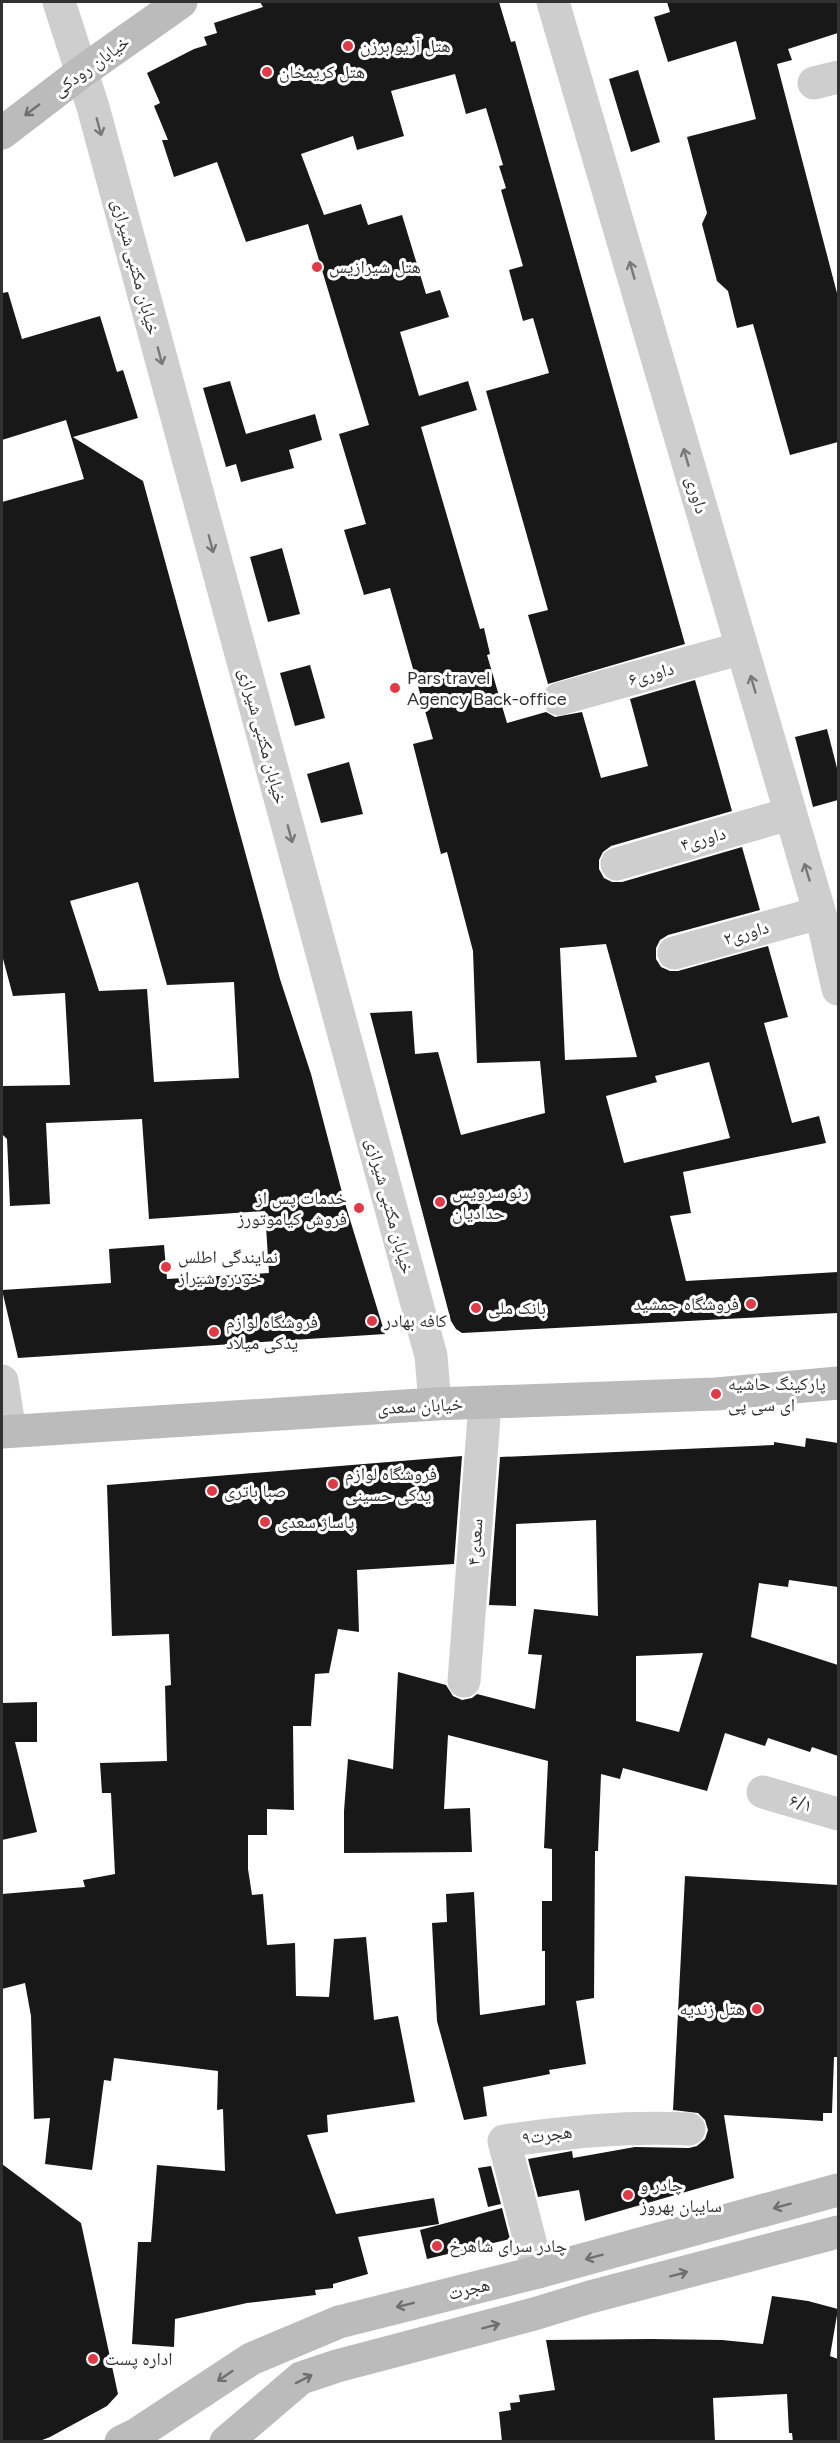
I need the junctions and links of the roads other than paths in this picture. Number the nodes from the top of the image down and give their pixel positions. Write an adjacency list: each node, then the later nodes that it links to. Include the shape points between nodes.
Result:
1 (59, 2): 4 (street, خیابان مکتبی شیرازی)
2 (181, 2): 4 (main road, خیابان رودکی)
3 (553, 2): 6 (street, داوری, one-way to 3)
4 (83, 71): 5 (main road, خیابان رودکی, one-way to 5); 16 (street, خیابان مکتبی شیرازی, one-way to 16, via 428,1344)
5 (2, 133)
6 (742, 648): 7 (street, داوری۶); 8 (street, داوری, one-way to 6)
7 (559, 699)
8 (789, 814): 9 (street, داوری۴); 10 (street, داوری, one-way to 8)
9 (617, 864)
10 (827, 923): 11 (street, داوری۲); 12 (street, داوری)
11 (674, 953)
12 (838, 989)
13 (2, 1381): 17 (street)
14 (838, 1383): 15 (main road, خیابان سعدی, via 716,1394)
15 (485, 1403): 16 (main road, خیابان سعدی); 18 (street, سعدی۴)
16 (435, 1404): 17 (main road, خیابان سعدی)
17 (6, 1431)
18 (464, 1681)
19 (763, 1792): 20 (street, ۶/۱)
20 (838, 1814)
21 (689, 2129): 24 (street, هجرت۹, via 593,2129 504,2141)
22 (838, 2190): 24 (main road, هجرت, one-way to 24)
23 (838, 2232): 26 (main road, one-way to 23, via 301,2378)
24 (538, 2272): 25 (main road, هجرت, one-way to 25, via 339,2322 251,2359)
25 (122, 2442)
26 (226, 2442)

